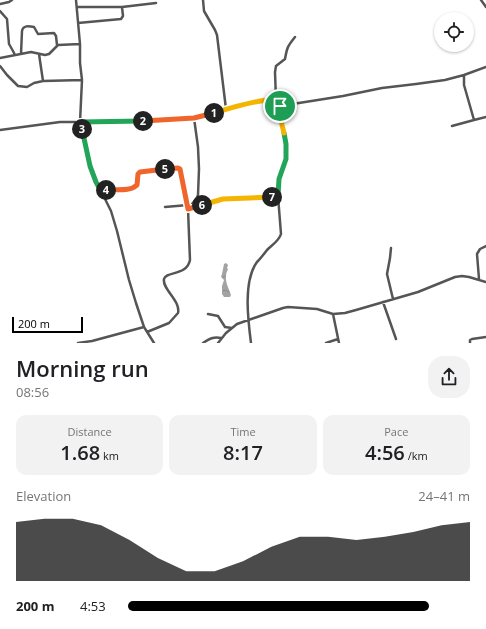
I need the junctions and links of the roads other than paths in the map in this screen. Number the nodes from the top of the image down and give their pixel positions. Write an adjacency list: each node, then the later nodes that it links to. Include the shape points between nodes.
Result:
1 (12, 0): 6 (street)
2 (76, 0): 8 (street)
3 (203, 0): 26 (street, via 204,11 217,35)
4 (481, 0): 9 (street)
5 (156, 2): 7 (street)
6 (0, 4)
7 (122, 6): 8 (street); 11 (street, via 121,19)
8 (78, 7): 11 (street)
9 (486, 7)
10 (0, 11): 17 (street, via 7,19 9,44)
11 (78, 23): 13 (street)
12 (295, 37): 24 (street, via 287,47 285,60 276,66)
13 (80, 44): 14 (street); 22 (street)
14 (57, 45): 15 (street, via 54,33 38,34 34,27 24,27); 16 (street, via 49,54)
15 (21, 54): 16 (street); 17 (street)
16 (39, 54): 23 (street)
17 (15, 55): 18 (street)
18 (0, 58)
19 (0, 66): 23 (street, via 18,86 27,87)
20 (486, 67): 21 (street)
21 (464, 75): 25 (street); 29 (street, via 464,85)
22 (82, 80): 23 (street); 30 (street)
23 (43, 81)
24 (276, 100): 25 (street); 26 (street)
25 (280, 106): 34 (street, via 286,157 279,179)
26 (226, 109): 28 (street)
27 (486, 117): 29 (street)
28 (194, 118): 30 (street, via 139,122); 36 (street, via 199,157 198,195)
29 (474, 120): 31 (street)
30 (80, 122): 32 (street); 33 (street, via 90,166)
31 (452, 126)
32 (0, 130)
33 (101, 191): 36 (street, via 135,187 141,171 178,168 181,171); 46 (street, via 114,220)
34 (278, 196): 36 (street, via 223,199); 45 (street, via 281,234 253,268 248,289)
35 (165, 207): 36 (street)
36 (188, 207): 48 (street, via 190,263 183,270 164,279 179,312 169,324)
37 (486, 246): 39 (street, via 477,254)
38 (391, 248): 41 (street, via 387,274)
39 (479, 280): 40 (street); 41 (street, via 455,277)
40 (486, 282)
41 (393, 299): 42 (street)
42 (383, 302): 44 (street); 50 (street)
43 (208, 314): 47 (street, via 218,316 225,327)
44 (333, 314): 45 (street, via 317,309 288,307); 52 (street)
45 (248, 320): 47 (street); 57 (street)
46 (144, 327): 48 (street); 53 (street)
47 (232, 328): 51 (street)
48 (147, 332): 54 (street)
49 (486, 337): 60 (street, via 472,339)
50 (396, 338)
51 (221, 339): 55 (street, via 215,337); 56 (street)
52 (338, 339): 58 (street); 59 (street)
53 (78, 343)
54 (154, 343)
55 (203, 343)
56 (218, 343)
57 (251, 343)
58 (326, 343)
59 (339, 343)
60 (470, 343)

